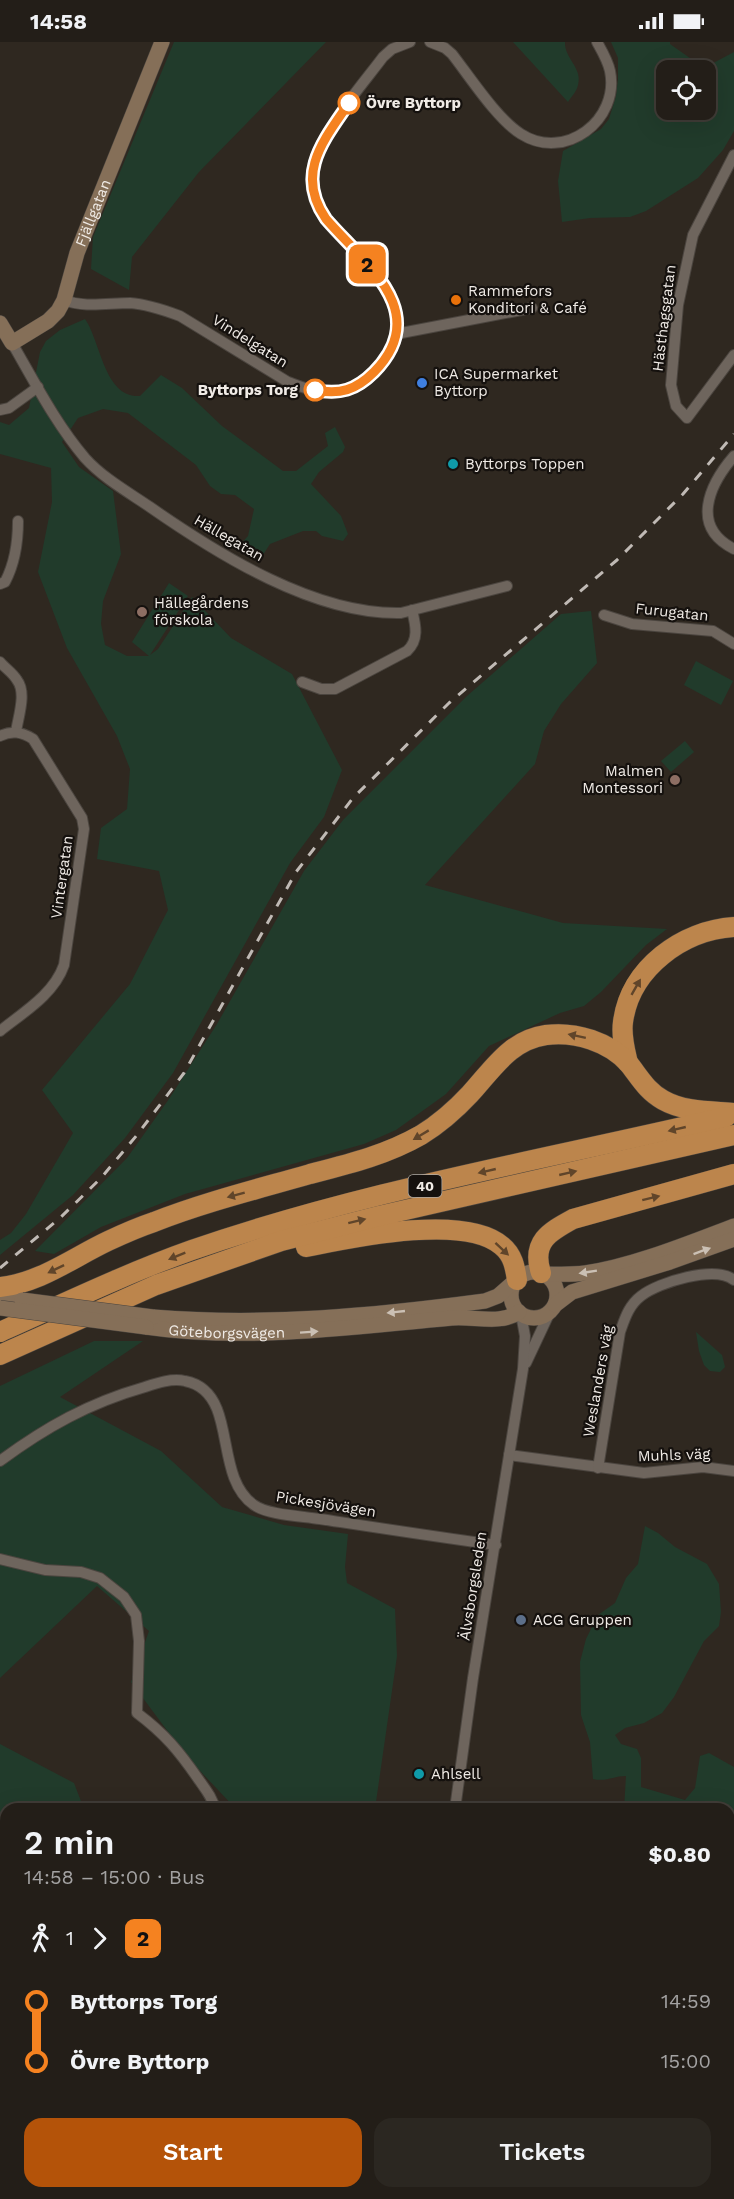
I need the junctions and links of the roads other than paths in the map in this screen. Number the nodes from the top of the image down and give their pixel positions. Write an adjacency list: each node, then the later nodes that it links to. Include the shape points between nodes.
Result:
1 (162, 42): 6 (main road, Fjällgatan, via 77,253)
2 (410, 42): 9 (street, Vindelgatan, via 383,57 342,113 320,147 311,182 318,208 390,294 396,313)
3 (430, 42): 4 (street, via 452,54 504,119 521,134 550,143 584,134 607,106 610,71)
4 (597, 42)
5 (734, 155): 11 (street, Hästhagsgatan, via 693,235 678,305 671,385 676,406 687,418)
6 (64, 300): 9 (street, Vindelgatan, via 84,304 133,303 167,311 288,382 329,393 353,388 373,374 385,360); 10 (main road, Fjällgatan, via 48,321)
7 (532, 308): 9 (street)
8 (0, 323): 10 (main road)
9 (396, 334)
10 (12, 343): 12 (street, Hällegatan)
11 (734, 355)
12 (38, 387): 13 (street); 19 (street, Hällegatan, via 86,459 123,489 218,552 329,603 389,613)
13 (0, 410)
14 (734, 456): 16 (street, via 716,479 708,523 713,535)
15 (18, 521): 17 (street, via 11,567 5,582)
16 (734, 549)
17 (0, 584)
18 (507, 586): 19 (street, Hällegatan)
19 (412, 610): 23 (street, via 416,639 407,651 334,689)
20 (604, 615): 21 (street, Furugatan, via 632,624 713,631)
21 (734, 644)
22 (0, 662): 24 (street, via 21,687)
23 (302, 682)
24 (16, 732): 25 (street); 27 (street, Vintergatan, via 26,734 39,745 82,818 84,837 60,976 54,987)
25 (0, 736)
26 (734, 927): 28 (highway, one-way to 26, via 623,1022 629,999 644,974 667,952 693,936)
27 (0, 1031)
28 (628, 1063): 29 (highway, via 651,1092 665,1101); 38 (highway, one-way to 38, via 609,1048 579,1036 545,1035 530,1039 505,1054 447,1116 397,1148 163,1218 39,1277)
29 (734, 1114): 45 (highway, 40, one-way to 45, via 292,1218 191,1251)
30 (734, 1135): 34 (highway, 40, one-way to 30, via 281,1240)
31 (734, 1174): 35 (highway, one-way to 31, via 540,1245 549,1234 573,1219)
32 (734, 1226): 35 (main road, Göteborgsvägen, one-way to 35, via 598,1270)
33 (734, 1239): 41 (main road, Göteborgsvägen, one-way to 33, via 572,1292)
34 (201, 1268): 37 (highway, one-way to 37, via 369,1234 441,1230 477,1235 498,1243 513,1261); 46 (highway, 40)
35 (542, 1273): 37 (main road, Göteborgsvägen, via 526,1273); 41 (main road, via 556,1288 558,1296)
36 (734, 1280): 50 (street, Weslanders väg, via 711,1274 656,1287 639,1297 627,1312 620,1332)
37 (515, 1281): 42 (main road, Göteborgsvägen, via 500,1285); 43 (main road, via 512,1300)
38 (0, 1287)
39 (0, 1296): 44 (main road, Göteborgsvägen, bridge)
40 (0, 1308): 44 (main road, Göteborgsvägen, bridge)
41 (553, 1308): 43 (main road, Göteborgsvägen, via 537,1318); 47 (street, Älvsborgsleden)
42 (455, 1311): 43 (main road, Göteborgsvägen, via 503,1308); 44 (main road, Göteborgsvägen, via 336,1330 259,1334 197,1333)
43 (520, 1313): 47 (street, Älvsborgsleden, via 525,1336)
44 (149, 1322)
45 (0, 1332)
46 (0, 1355)
47 (523, 1369): 48 (street, Älvsborgsleden)
48 (509, 1455): 50 (street, Muhls väg); 52 (street, Älvsborgsleden)
49 (0, 1461): 52 (street, Pickesjövägen, via 32,1437 92,1404 164,1382 186,1381 207,1391 213,1400 236,1482 244,1497 256,1507)
50 (598, 1468): 51 (street, Muhls väg, via 644,1473 703,1467)
51 (734, 1471)
52 (496, 1545): 55 (street, Älvsborgsleden)
53 (0, 1560): 54 (street, via 45,1570 81,1572 100,1578 124,1598 136,1615 139,1641 137,1713 162,1732 183,1756)
54 (214, 1803)
55 (456, 1803)

